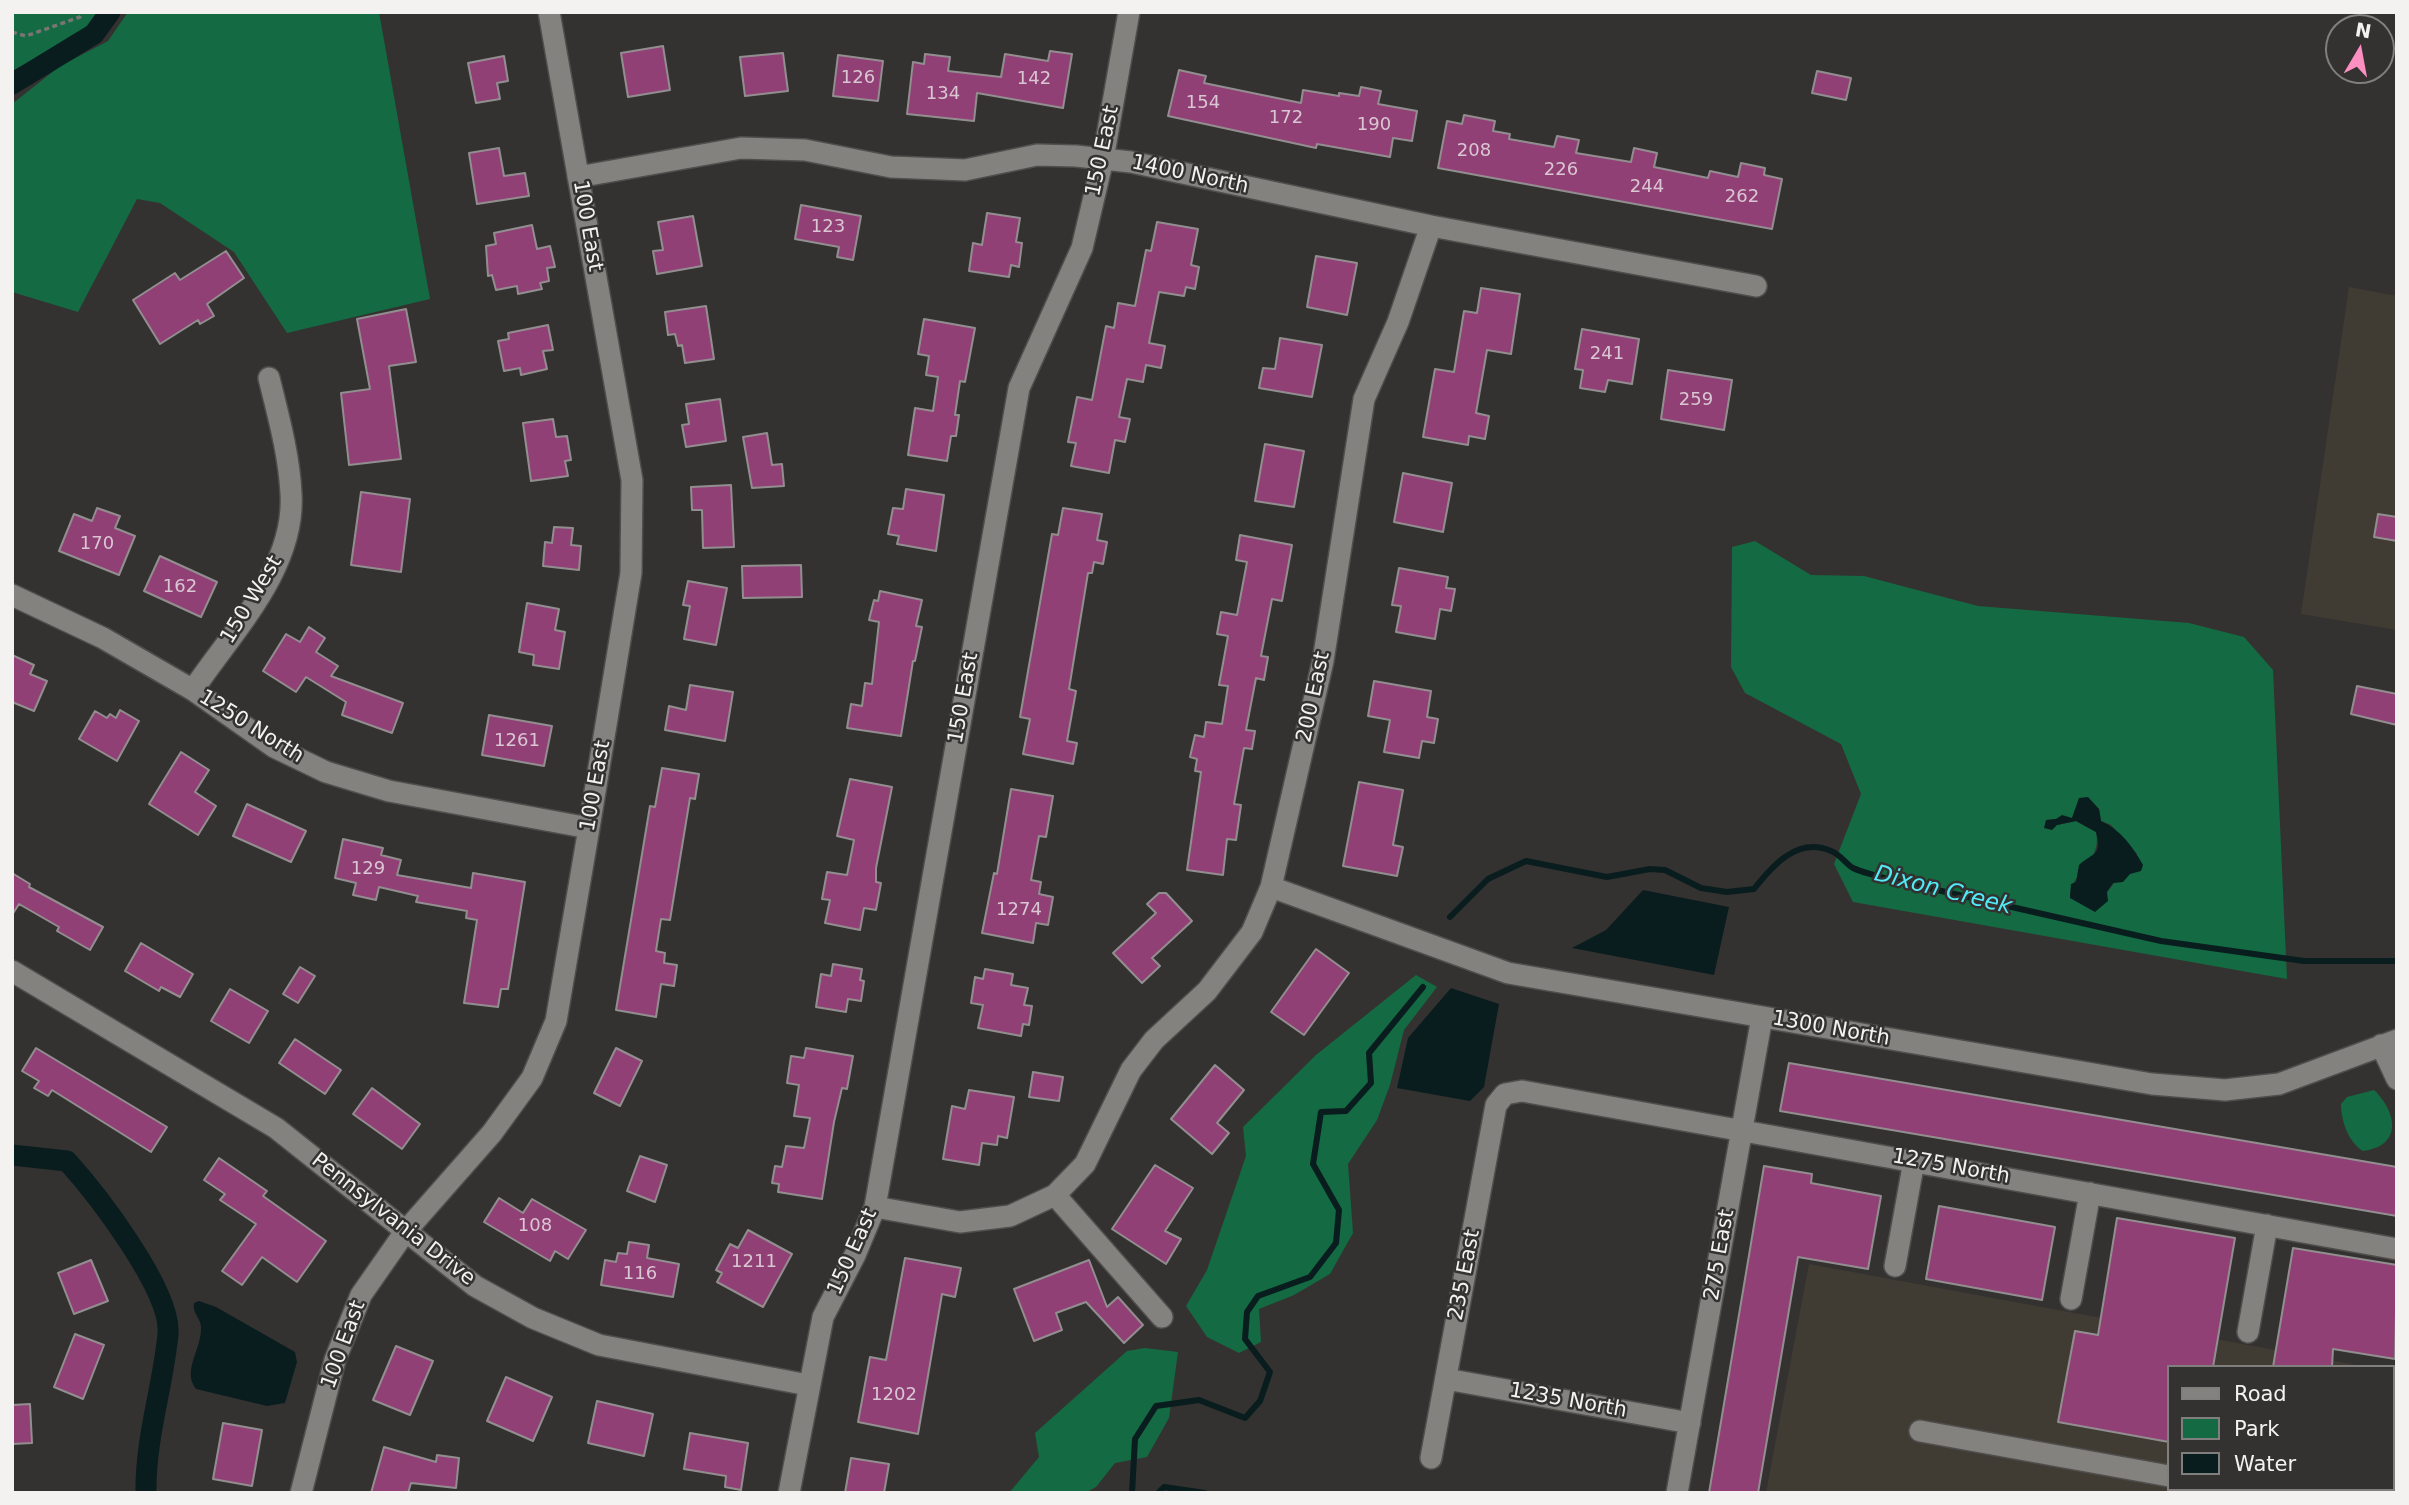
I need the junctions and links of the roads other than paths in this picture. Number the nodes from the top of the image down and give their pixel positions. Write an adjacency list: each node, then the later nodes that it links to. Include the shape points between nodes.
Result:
1 (549, 12): 4 (street, 100 East)
2 (1129, 12): 3 (street, 150 East)
3 (1103, 159): 4 (street, 1400 North, via 1037,155 965,170 891,167 805,150 741,148); 5 (street, 1400 North); 21 (street, 150 East, via 1082,248 1019,387)
4 (578, 177): 10 (street, 100 East, via 632,480 633,527 631,573)
5 (1431, 226): 6 (street, 1400 North); 11 (street, 200 East, via 1398,322 1364,399 1323,661)
6 (1756, 286)
7 (269, 377): 9 (street, 150 West, via 291,494 286,536 271,576)
8 (12, 595): 9 (street, 1250 North, via 103,638)
9 (193, 690): 10 (street, 1250 North, via 274,747 326,772 389,790)
10 (589, 828): 23 (street, 100 East, via 556,1021 532,1078 492,1133)
11 (1271, 887): 13 (street, 1300 North, via 1508,973); 20 (street, 200 East, via 1252,932 1207,991 1154,1041 1131,1070 1085,1164)
12 (12, 971): 23 (street, Pennsylvania Drive, via 276,1128)
13 (1762, 1017): 14 (street, 1300 North, via 2152,1084 2225,1090 2279,1084); 17 (street, 275 East)
14 (2389, 1042): 15 (street)
15 (2397, 1079)
16 (1505, 1094): 17 (street, 1275 North, via 1522,1091); 29 (street, 235 East, via 1496,1105)
17 (1743, 1129): 18 (street, 1275 North); 31 (street, 275 East)
18 (1914, 1161): 19 (street, 1275 North); 25 (street)
19 (2090, 1193): 22 (street, 1275 North); 26 (street)
20 (1055, 1195): 21 (street, via 1010,1216 960,1222); 27 (street)
21 (875, 1207): 30 (street, 150 East, via 823,1317)
22 (2267, 1225): 24 (street, 1275 North); 28 (street)
23 (405, 1232): 30 (street, Pennsylvania Drive, via 475,1286 533,1318 599,1345); 35 (street, 100 East, via 361,1295 335,1360)
24 (2397, 1249)
25 (1895, 1266)
26 (2071, 1299)
27 (1163, 1317)
28 (2248, 1332)
29 (1446, 1379): 31 (street, 1235 North); 33 (street, 235 East)
30 (808, 1385): 36 (street, 150 East)
31 (1690, 1423): 37 (street, 275 East)
32 (1920, 1431): 34 (street)
33 (1431, 1458)
34 (2168, 1476)
35 (302, 1493)
36 (789, 1493)
37 (1677, 1493)

